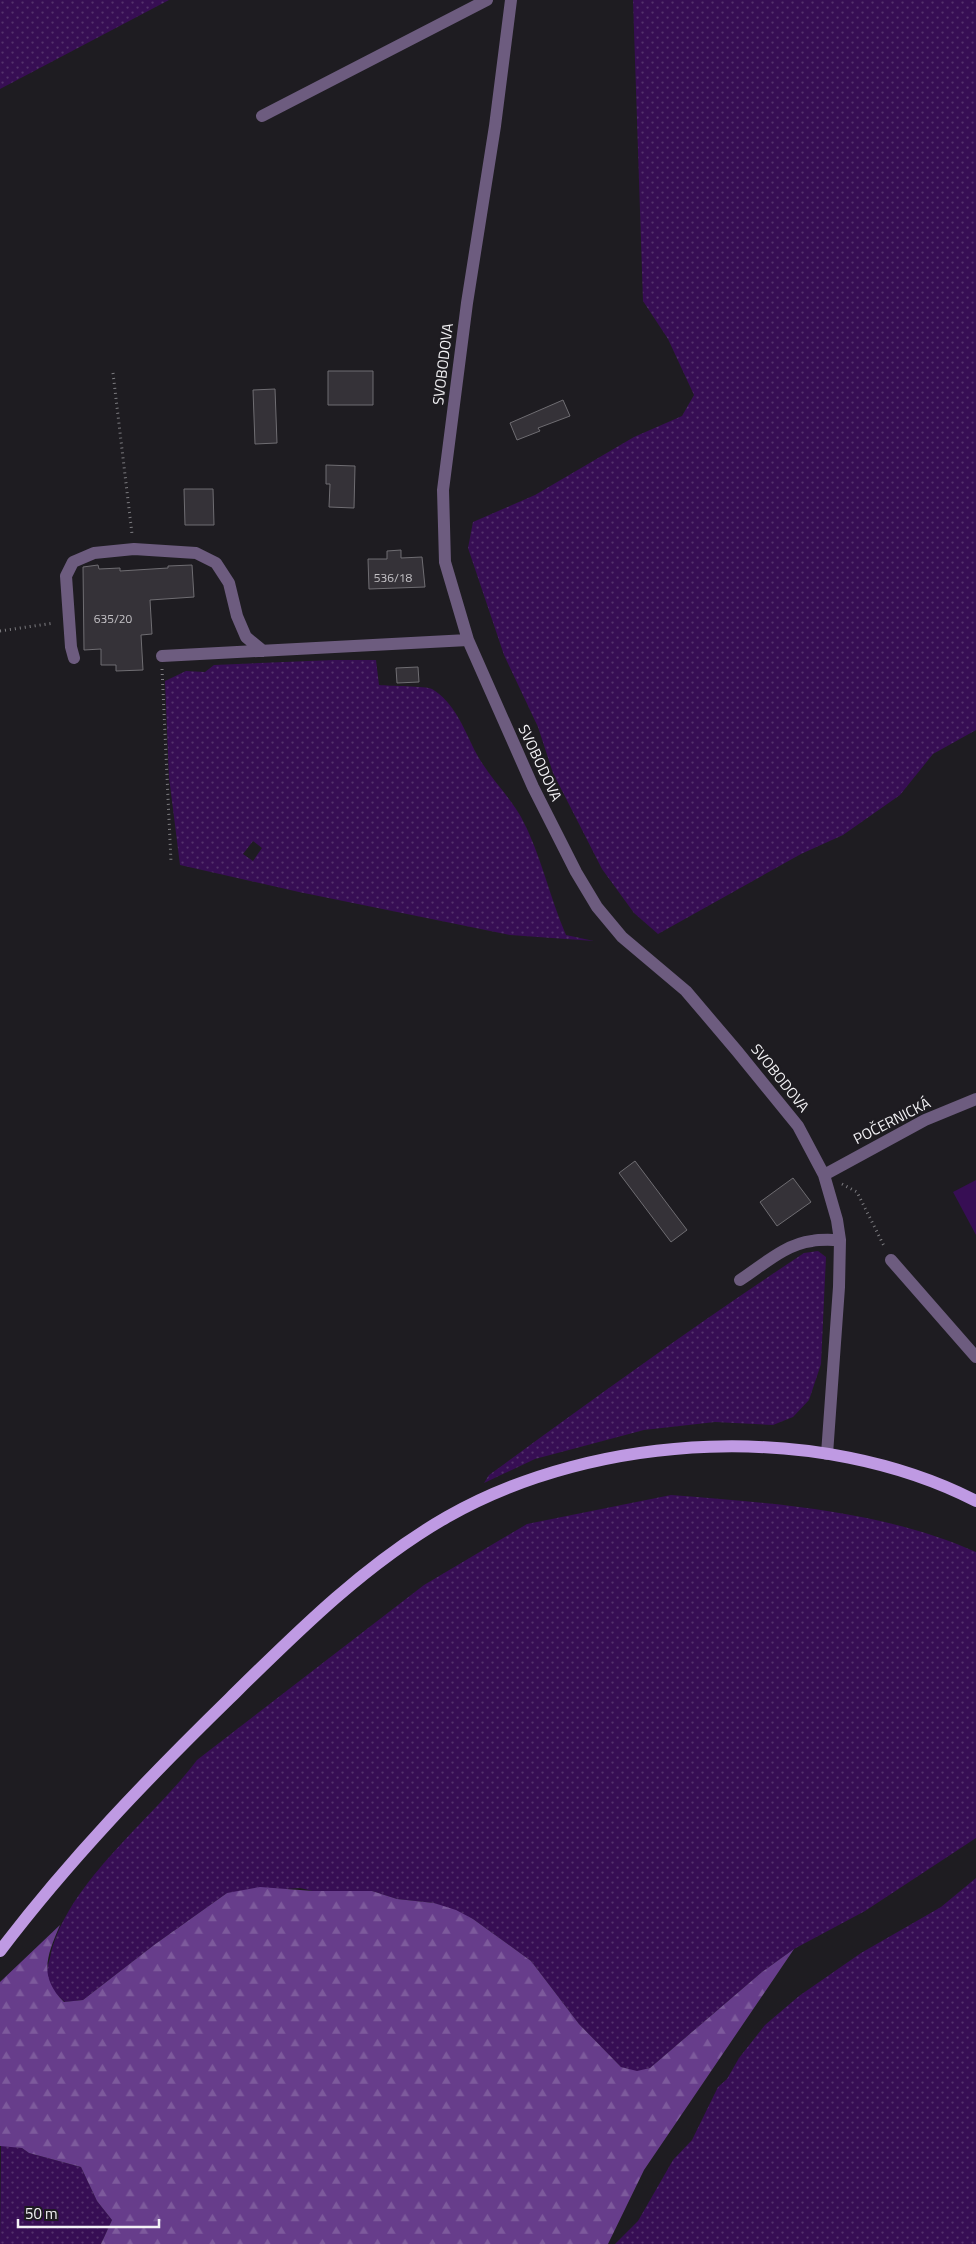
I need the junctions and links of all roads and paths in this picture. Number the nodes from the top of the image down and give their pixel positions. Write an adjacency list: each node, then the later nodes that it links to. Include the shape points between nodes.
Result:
1 (487, 0): 3 (street)
2 (511, 0): 8 (street, SVOBODOVA, via 443,490 445,562)
3 (262, 116)
4 (113, 373): 5 (path)
5 (134, 549): 6 (street, via 94,554 73,562 66,576); 9 (street, via 196,553 216,563 229,583 246,637)
6 (69, 621): 7 (path); 11 (street)
7 (0, 631)
8 (468, 640): 9 (street); 14 (street, SVOBODOVA, via 533,788 596,907 622,937 686,991 737,1050 798,1126)
9 (263, 651): 10 (street)
10 (162, 656): 12 (path)
11 (74, 658)
12 (172, 862)
13 (976, 1099): 14 (street, POČERNICKÁ, via 925,1120)
14 (824, 1175): 15 (street, SVOBODOVA); 16 (path, via 857,1192)
15 (840, 1240): 17 (street, via 812,1240 798,1244); 19 (street, SVOBODOVA, via 840,1287)
16 (891, 1260): 18 (street)
17 (740, 1280)
18 (976, 1357)
19 (827, 1454): 20 (main road, via 901,1471); 21 (main road, via 723,1446 622,1456 524,1482 448,1517 364,1575 260,1668 168,1758 88,1843 30,1910)
20 (976, 1501)
21 (0, 1951)

